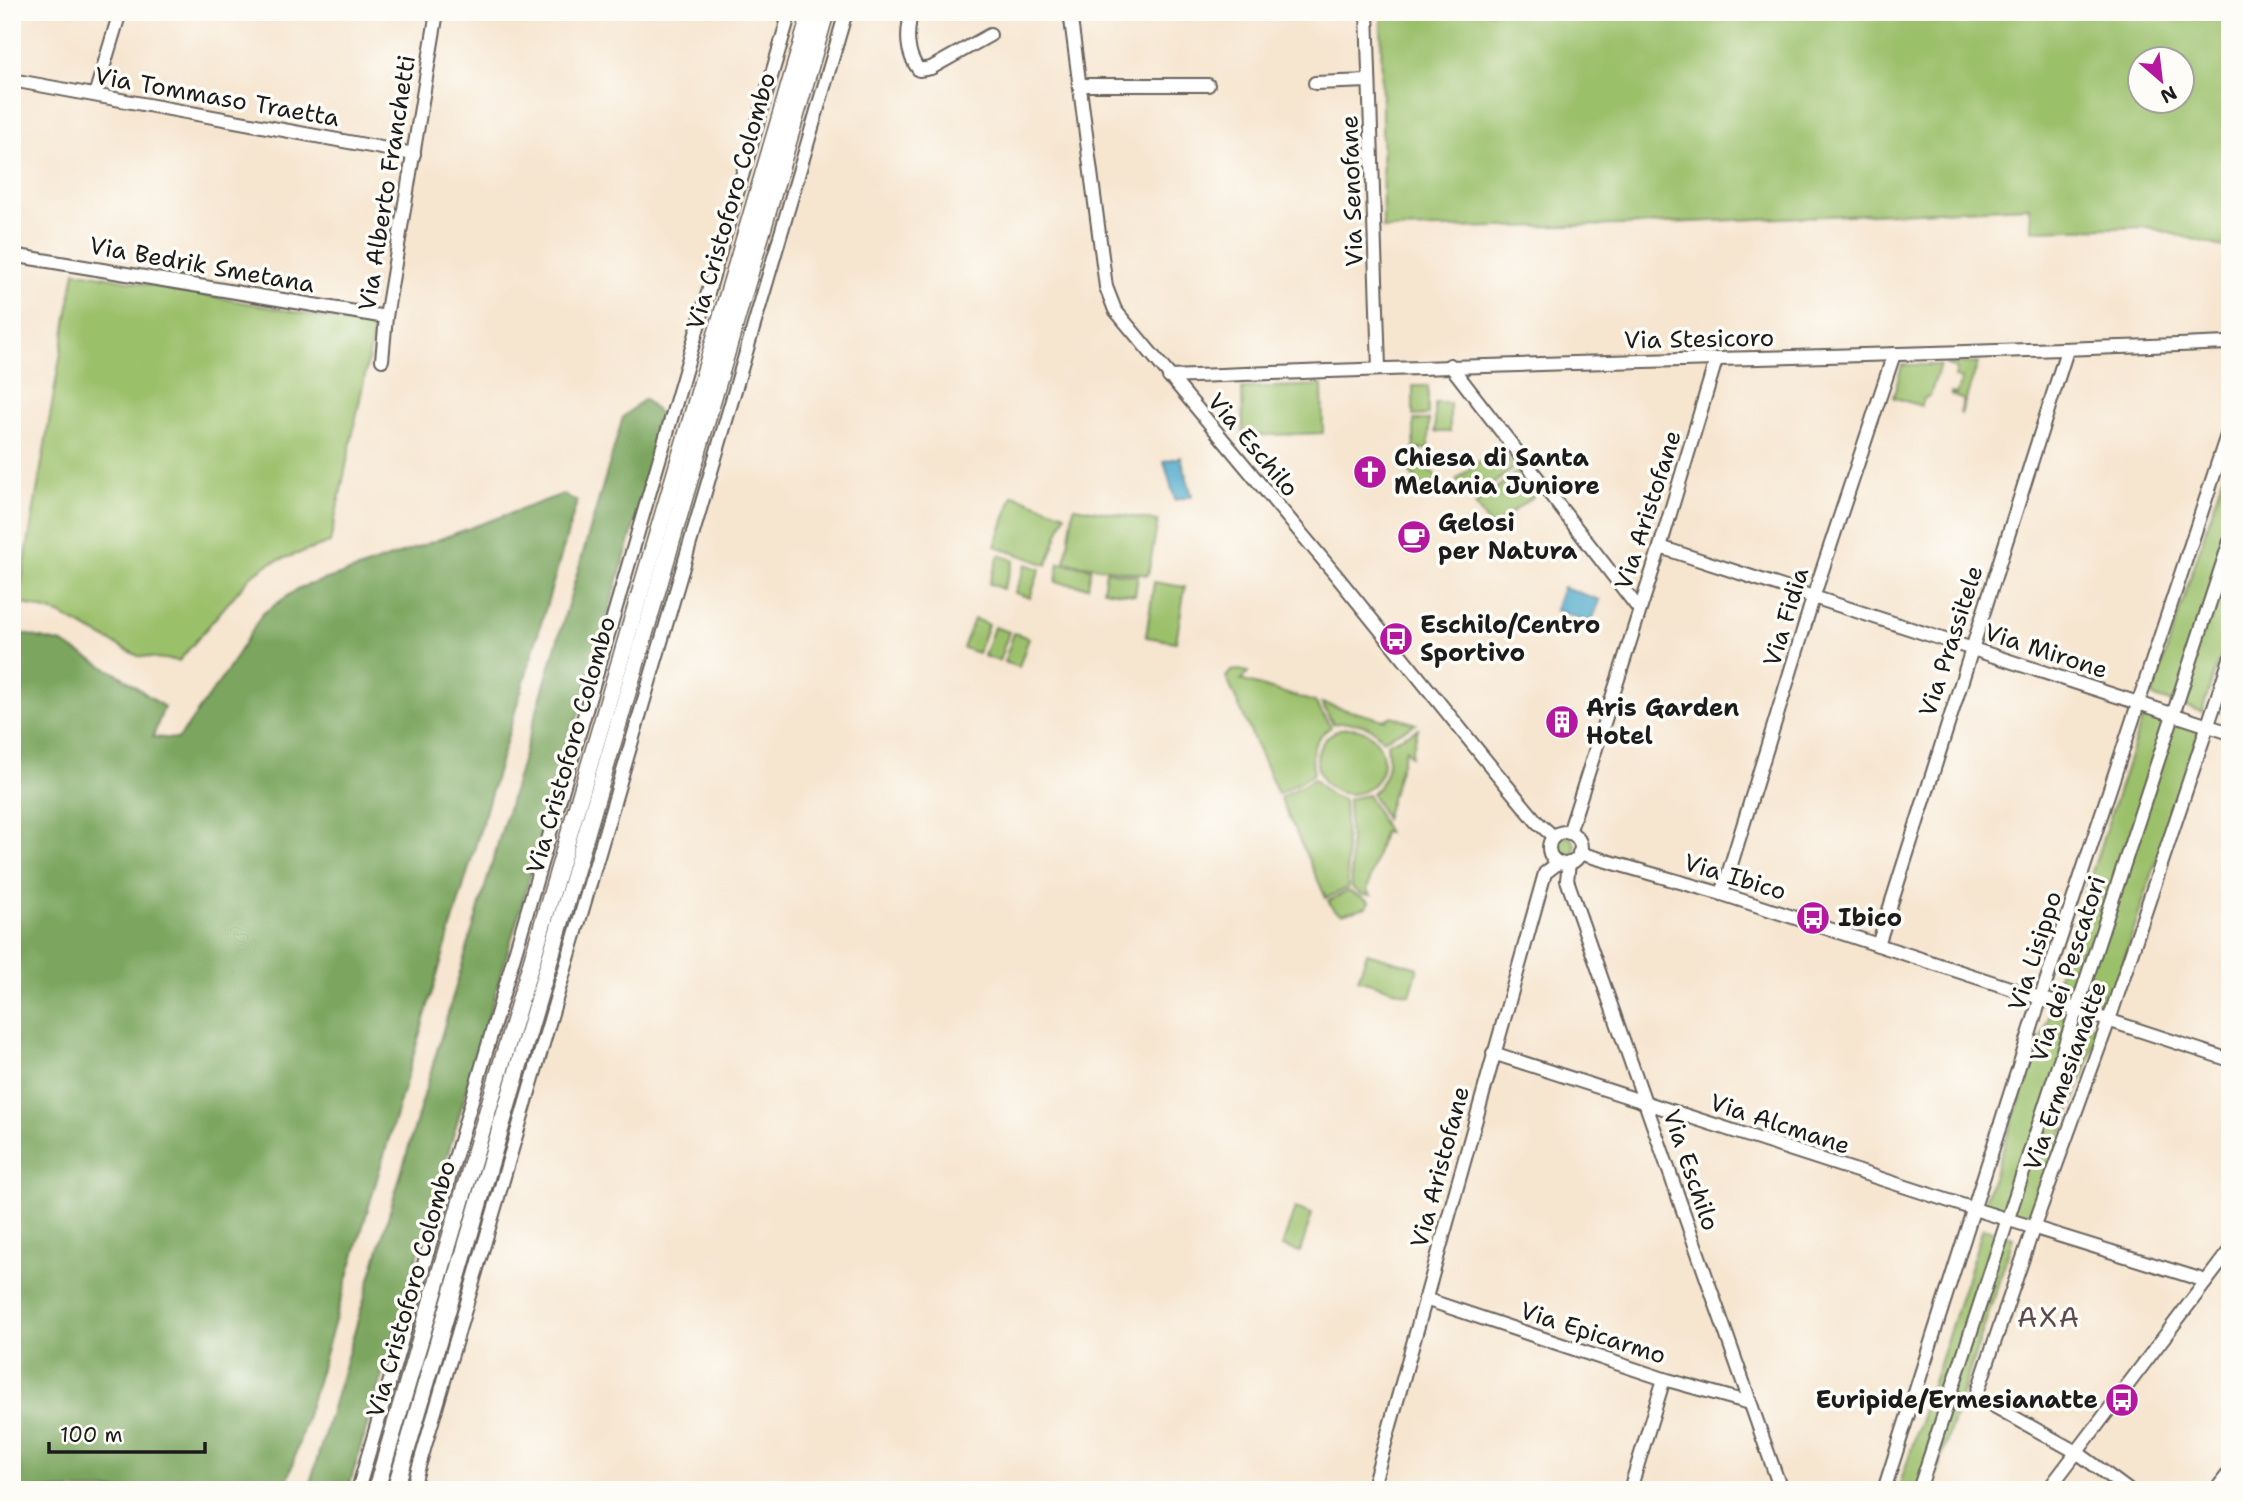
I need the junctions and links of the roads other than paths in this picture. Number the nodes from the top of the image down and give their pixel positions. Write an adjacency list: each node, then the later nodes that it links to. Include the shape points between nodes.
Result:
1 (120, 12): 16 (street)
2 (437, 12): 17 (street, Via Alberto Franchetti)
3 (790, 12): 60 (street, Via Cristoforo Colombo)
4 (811, 12): 59 (main road, Via Cristoforo Colombo)
5 (826, 12): 66 (main road, Via Cristoforo Colombo)
6 (846, 12): 67 (street)
7 (911, 12): 10 (street, via 908,43 919,70 931,68)
8 (1070, 12): 14 (street, Via Eschilo)
9 (1367, 12): 12 (street, Via Senofane)
10 (990, 35)
11 (12, 80): 16 (street, Via Tommaso Traetta)
12 (1369, 82): 13 (street); 26 (street, Via Senofane)
13 (1315, 83)
14 (1079, 85): 15 (street); 27 (street, Via Eschilo, via 1109,299)
15 (1208, 85)
16 (95, 95): 17 (street, Via Tommaso Traetta)
17 (414, 154): 19 (street, Via Alberto Franchetti)
18 (12, 255): 19 (street, Via Bedrik Smetana)
19 (386, 317): 23 (street, Via Alberto Franchetti)
20 (2230, 343): 21 (street, Via Stesicoro)
21 (2067, 350): 22 (street, Via Stesicoro); 33 (street, Via Prassitele)
22 (1894, 354): 24 (street, Via Stesicoro); 31 (street, Via Fidia)
23 (382, 360)
24 (1716, 360): 25 (street, Via Stesicoro); 30 (street, Via Aristofane)
25 (1450, 365): 26 (street, Via Stesicoro); 32 (street)
26 (1379, 368): 27 (street, Via Stesicoro)
27 (1169, 377): 40 (street, Via Eschilo)
28 (2230, 426): 35 (street, Via Lisippo)
29 (2230, 541): 36 (street, Via dei Pescatori)
30 (1660, 547): 31 (street, Via Mirone); 32 (street, Via Aristofane)
31 (1814, 595): 33 (street, Via Mirone); 43 (street, Via Fidia)
32 (1639, 609): 39 (street, Via Aristofane)
33 (1971, 648): 35 (street, Via Mirone); 44 (street, Via Prassitele)
34 (2230, 660): 37 (street, Via Ermesianatte)
35 (2140, 703): 36 (street, Via Mirone); 45 (street, Via Lisippo)
36 (2172, 713): 37 (street, Via Mirone); 46 (street, Via dei Pescatori)
37 (2208, 726): 38 (street, Via Mirone); 47 (street, Via Ermesianatte)
38 (2230, 733)
39 (1569, 833): 40 (street); 41 (street, via 1579,841)
40 (1554, 837): 42 (street, via 1549,853)
41 (1579, 853): 42 (street); 43 (street, Via Ibico)
42 (1564, 863): 48 (street, Via Aristofane, via 1545,873); 50 (street, Via Eschilo)
43 (1722, 894): 44 (street, Via Ibico)
44 (1878, 945): 45 (street, Via Ibico)
45 (2041, 997): 46 (street, Via Ibico); 51 (street, Via Lisippo)
46 (2077, 1010): 47 (street, Via Ibico); 52 (street, Via dei Pescatori)
47 (2109, 1020): 49 (street, Via Ibico); 53 (street, Via Ermesianatte)
48 (1493, 1053): 50 (street, Via Alcmane); 56 (street, Via Aristofane)
49 (2230, 1060)
50 (1645, 1103): 51 (street, Via Alcmane); 58 (street, Via Eschilo)
51 (1974, 1209): 52 (street, Via Alcmane); 70 (street, Via Lisippo)
52 (2009, 1220): 53 (street, Via Alcmane); 71 (street, Via dei Pescatori)
53 (2034, 1226): 55 (street, Via Alcmane); 61 (street, Via Ermesianatte, via 1976,1396)
54 (2230, 1250): 55 (street)
55 (2206, 1280): 61 (street)
56 (1425, 1299): 57 (street, Via Epicarmo); 68 (street, Via Aristofane)
57 (1664, 1379): 58 (street, Via Epicarmo); 63 (street)
58 (1750, 1403): 69 (street, Via Eschilo)
59 (395, 1424): 60 (street); 65 (main road, Via Cristoforo Colombo)
60 (374, 1435): 64 (street, Via Cristoforo Colombo)
61 (2078, 1453): 72 (street); 73 (street)
62 (2230, 1472): 74 (street)
63 (1632, 1483)
64 (358, 1490)
65 (376, 1490)
66 (395, 1490)
67 (412, 1490)
68 (1372, 1490)
69 (1781, 1490)
70 (1884, 1490)
71 (1919, 1490)
72 (2048, 1490)
73 (2128, 1490)
74 (2216, 1490)

